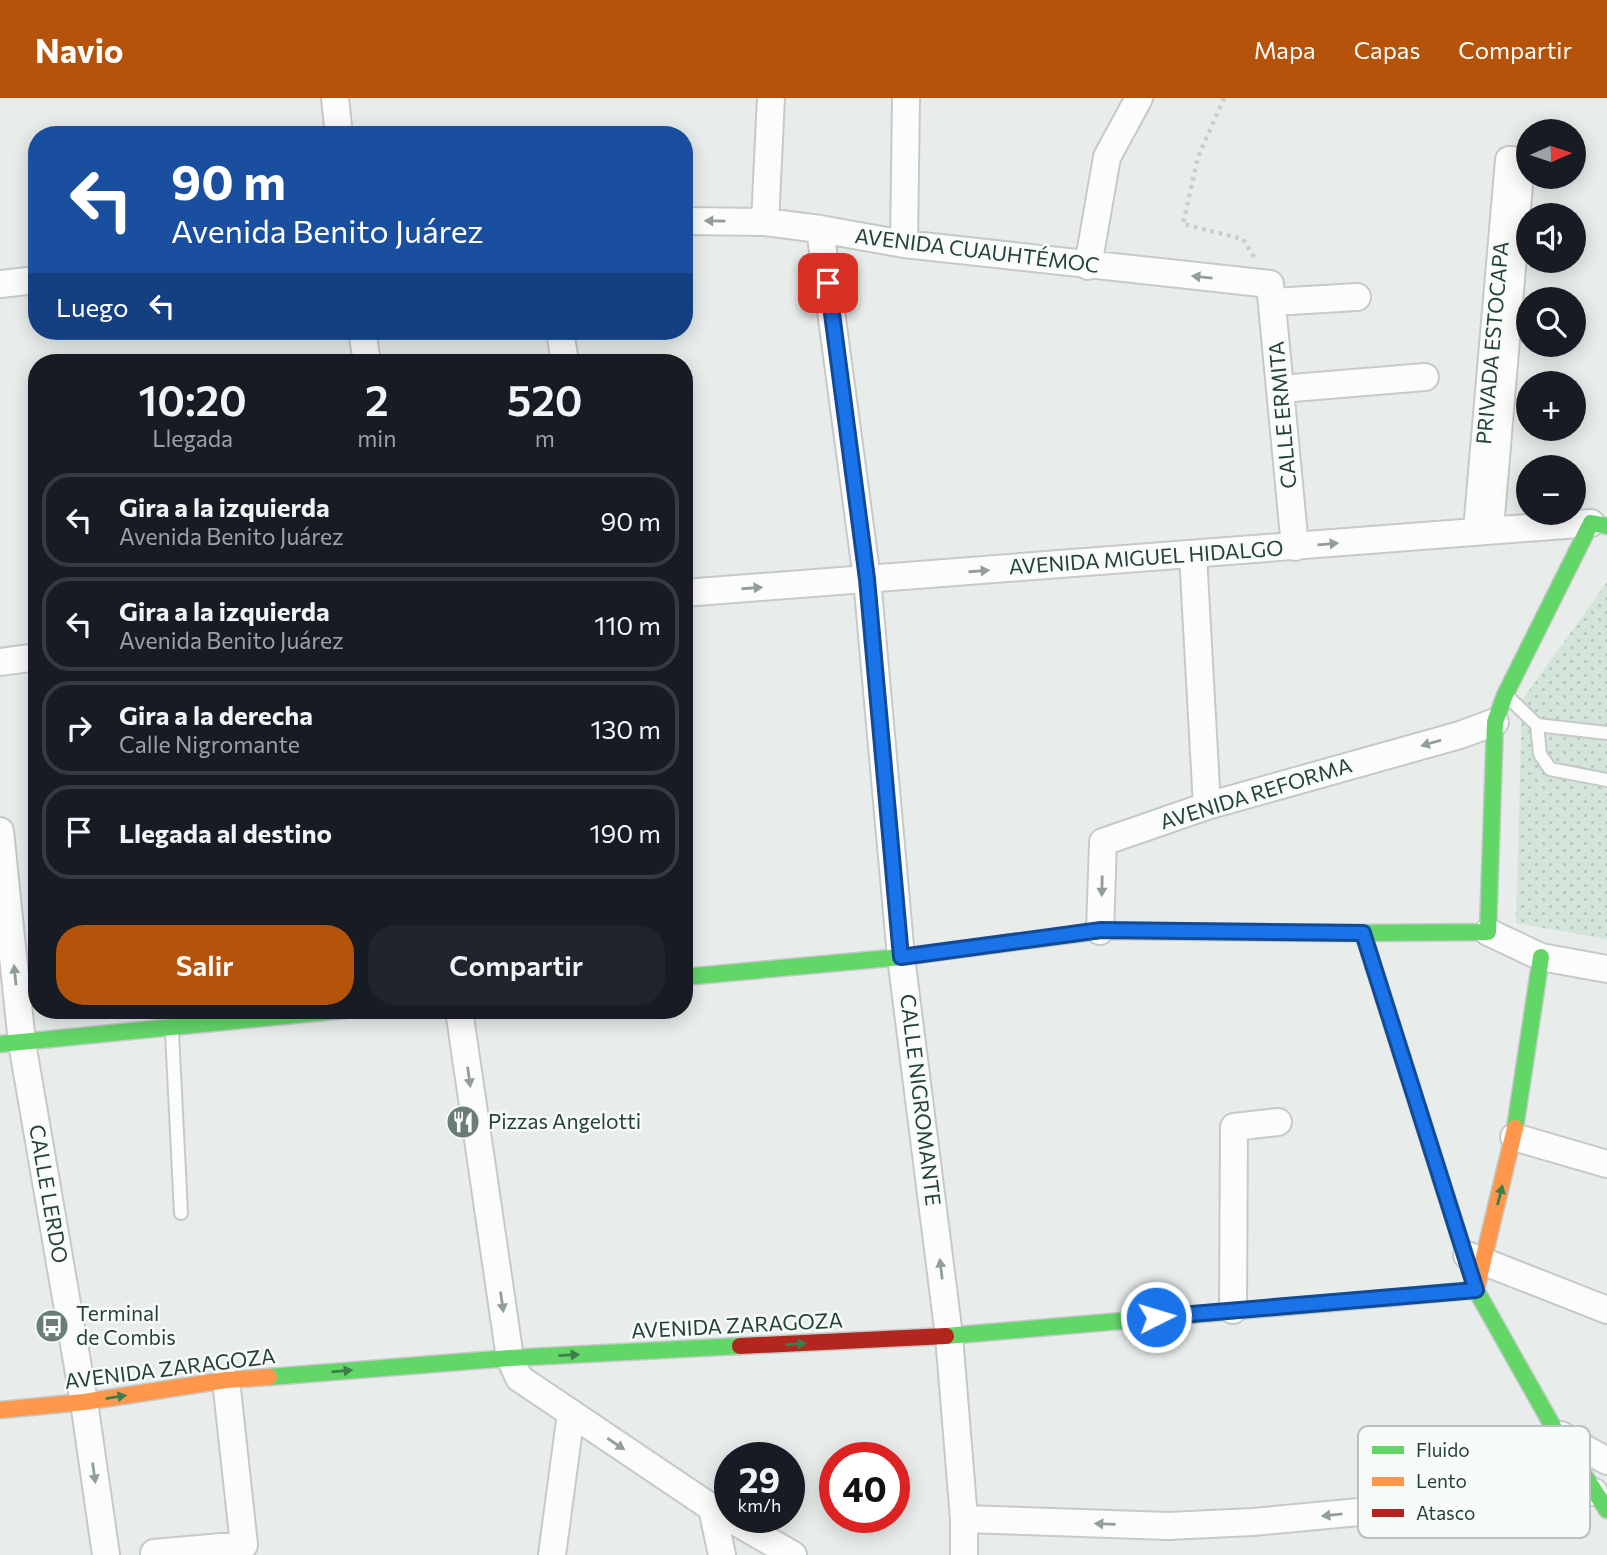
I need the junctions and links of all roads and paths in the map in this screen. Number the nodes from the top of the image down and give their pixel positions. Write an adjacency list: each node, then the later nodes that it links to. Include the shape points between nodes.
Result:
1 (335, 98): 6 (street)
2 (771, 98): 8 (street)
3 (906, 98): 10 (street)
4 (1139, 98): 11 (street, via 1107,157)
5 (1224, 98): 14 (path, via 1198,157 1183,224 1243,239)
6 (338, 126)
7 (693, 221): 8 (street, AVENIDA CUAUHTÉMOC, one-way to 7)
8 (765, 222): 9 (street, AVENIDA CUAUHTÉMOC)
9 (820, 229): 10 (street, AVENIDA CUAUHTÉMOC); 22 (street, CALLE NIGROMANTE)
10 (904, 244): 11 (street, AVENIDA CUAUHTÉMOC)
11 (1088, 266): 14 (street, AVENIDA CUAUHTÉMOC, one-way to 11)
12 (28, 281): 13 (street)
13 (0, 284)
14 (1271, 293): 15 (street, AVENIDA CUAUHTÉMOC); 17 (street, CALLE ERMITA)
15 (1357, 297)
16 (1425, 377): 17 (street)
17 (1281, 389): 20 (street, CALLE ERMITA)
18 (1599, 524): 19 (street, AVENIDA MIGUEL HIDALGO); 26 (main road)
19 (1484, 529): 19 (street, PRIVADA ESTOCAPA, via 1521,161 1508,160); 20 (street, AVENIDA MIGUEL HIDALGO, one-way to 19)
20 (1294, 547): 21 (street, AVENIDA MIGUEL HIDALGO)
21 (1193, 555): 22 (street, AVENIDA MIGUEL HIDALGO, one-way to 21); 31 (street)
22 (867, 579): 23 (street, AVENIDA MIGUEL HIDALGO, one-way to 22); 36 (street, CALLE NIGROMANTE)
23 (693, 592)
24 (28, 658): 25 (street)
25 (0, 662)
26 (1506, 695): 27 (main road); 28 (lane)
27 (1496, 722): 31 (street, AVENIDA REFORMA, one-way to 31); 34 (main road)
28 (1537, 725): 29 (lane); 30 (lane, via 1541,754 1550,769)
29 (1607, 733)
30 (1607, 780)
31 (1207, 806): 33 (street, AVENIDA REFORMA, one-way to 33, via 1102,842)
32 (1, 838): 43 (street, CALLE LERDO, one-way to 32)
33 (1101, 930): 35 (main road); 36 (main road)
34 (1488, 932): 35 (main road); 37 (street)
35 (1363, 933): 48 (main road)
36 (901, 957): 39 (main road); 52 (street, CALLE NIGROMANTE, one-way to 36)
37 (1541, 957): 38 (street); 45 (main road)
38 (1607, 969)
39 (693, 976)
40 (258, 1019): 42 (main road)
41 (460, 1019): 53 (street, one-way to 53)
42 (172, 1028): 43 (main road); 47 (lane)
43 (11, 1044): 55 (street, CALLE LERDO)
44 (1278, 1122): 50 (street, via 1234,1127)
45 (1514, 1137): 46 (street); 48 (main road, one-way to 45)
46 (1607, 1164)
47 (181, 1213)
48 (1474, 1258): 49 (main road); 51 (street)
49 (1476, 1290): 50 (main road, AVENIDA ZARAGOZA); 58 (main road)
50 (1233, 1310): 52 (main road, AVENIDA ZARAGOZA)
51 (1607, 1310)
52 (949, 1336): 53 (main road, AVENIDA ZARAGOZA, one-way to 52); 65 (street, CALLE NIGROMANTE)
53 (514, 1368): 54 (main road, AVENIDA ZARAGOZA, one-way to 53); 57 (street)
54 (226, 1380): 55 (main road, AVENIDA ZARAGOZA, one-way to 54); 66 (street, via 244,1545)
55 (84, 1402): 56 (main road, AVENIDA ZARAGOZA); 67 (street, CALLE LERDO, one-way to 67)
56 (0, 1410)
57 (571, 1413): 63 (street, one-way to 63); 68 (street)
58 (1553, 1426)
59 (1590, 1451): 60 (street)
60 (1607, 1461)
61 (1590, 1484): 62 (main road)
62 (1601, 1501)
63 (712, 1508): 69 (street); 70 (street)
64 (1358, 1512): 65 (street, one-way to 65, via 1168,1526)
65 (964, 1519): 71 (street, CALLE NIGROMANTE)
66 (154, 1553)
67 (106, 1555)
68 (552, 1555)
69 (722, 1555)
70 (793, 1555)
71 (964, 1555)

